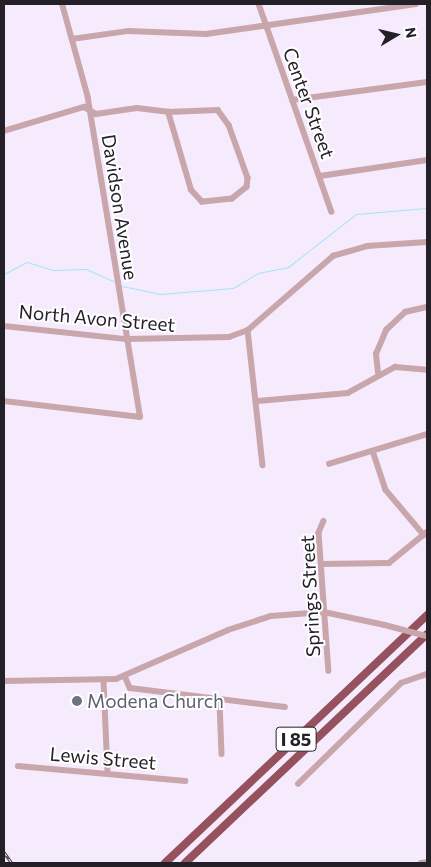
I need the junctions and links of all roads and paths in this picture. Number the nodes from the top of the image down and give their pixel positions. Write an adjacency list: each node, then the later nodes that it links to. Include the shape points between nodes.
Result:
1 (62, 4): 5 (street, Davidson Avenue)
2 (259, 4): 4 (street, Center Street)
3 (416, 4): 4 (street)
4 (266, 26): 5 (street, via 185,36 114,32); 7 (street, Center Street)
5 (72, 40): 8 (street, Davidson Avenue)
6 (427, 82): 7 (street)
7 (292, 100): 12 (street, Center Street)
8 (90, 112): 9 (street, via 136,108); 10 (street, via 84,107); 18 (street, Davidson Avenue)
9 (168, 112): 9 (street, via 218,110 224,115 248,178 243,194 212,204 196,198)
10 (4, 131)
11 (427, 160): 12 (street)
12 (320, 176): 13 (street, Center Street)
13 (332, 212)
14 (427, 242): 17 (street, North Avon Street, via 367,246 339,254)
15 (427, 307): 20 (street, via 404,312 386,330 376,354)
16 (4, 326): 18 (street, North Avon Street)
17 (248, 330): 18 (street, North Avon Street, via 220,338); 22 (street)
18 (126, 339): 21 (street, Davidson Avenue, via 140,417)
19 (427, 370): 20 (street, via 395,367)
20 (378, 374): 22 (street, via 348,393)
21 (4, 401)
22 (258, 401): 26 (street)
23 (427, 434): 24 (street)
24 (373, 451): 25 (street); 28 (street, via 386,490)
25 (329, 464)
26 (263, 466)
27 (324, 521): 29 (street, Springs Street, via 318,534)
28 (425, 533): 29 (street, via 389,563)
29 (321, 564): 30 (street, Springs Street)
30 (324, 612): 32 (street, bridge); 33 (street, Springs Street); 35 (street, via 247,622)
31 (427, 615): 46 (highway, I 85)
32 (427, 635): 47 (highway, I 85)
33 (329, 671)
34 (427, 674): 44 (street, via 401,683)
35 (125, 676): 37 (street); 38 (street, via 130,688)
36 (4, 681): 37 (street)
37 (104, 681): 42 (street)
38 (220, 702): 39 (street); 40 (street)
39 (285, 708)
40 (222, 754)
41 (18, 766): 42 (street, Lewis Street)
42 (108, 773): 43 (street, Lewis Street)
43 (185, 781)
44 (298, 784)
45 (427, 862): 48 (street)
46 (165, 863)
47 (185, 863)
48 (421, 863)

